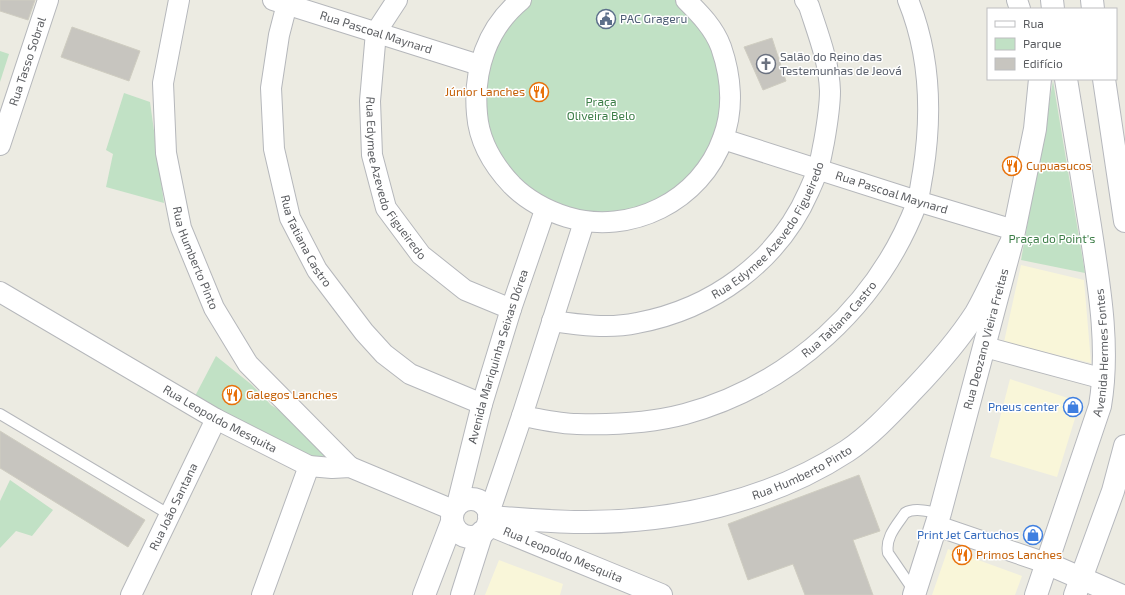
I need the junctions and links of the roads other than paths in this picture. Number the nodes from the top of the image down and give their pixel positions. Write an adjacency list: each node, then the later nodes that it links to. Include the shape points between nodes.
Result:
1 (48, 0): 15 (street, Rua Tasso Sobral)
2 (179, 0): 34 (street, Rua Humberto Pinto, via 164,83 166,153 180,228 214,308 248,364)
3 (397, 0): 9 (street, Rua Edymee Azevedo Figueiredo)
4 (521, 0): 10 (street, via 509,10 490,36)
5 (686, 0): 14 (street, via 704,18 720,46 729,76 730,107)
6 (806, 0): 16 (street, Rua Edymee Azevedo Figueiredo, via 826,59 830,90 829,115)
7 (908, 0): 18 (street, Rua Tatiana Castro, via 916,19 927,79 928,141)
8 (283, 1): 9 (street, Rua Pascoal Maynard); 28 (street, Rua Tatiana Castro, via 271,88 274,150 290,218 317,270 384,354 410,374)
9 (376, 32): 10 (street, Rua Pascoal Maynard); 24 (street, Rua Edymee Azevedo Figueiredo, via 370,101 372,155 386,208 421,255 465,290)
10 (479, 65): 19 (street, via 475,94 478,122 486,149 501,174 521,194)
11 (1066, 80): 27 (street, Avenida Hermes Fontes, via 1096,268 1103,324)
12 (1104, 80): 17 (street)
13 (1039, 82): 22 (street, Rua Deozano Vieira Freitas, via 1035,129)
14 (723, 139): 16 (street, Rua Pascoal Maynard); 21 (street, via 707,169 683,195 653,213 619,222)
15 (0, 145)
16 (818, 169): 18 (street, Rua Pascoal Maynard); 25 (street, Rua Edymee Azevedo Figueiredo, via 802,208 778,242 749,272 715,296 676,313 636,324 594,326)
17 (1121, 172): 20 (street)
18 (917, 201): 22 (street, Rua Pascoal Maynard); 30 (street, Rua Tatiana Castro, via 895,251 865,296 828,336 784,370 736,396 685,414 646,421 576,424)
19 (545, 210): 21 (street); 24 (street, Avenida Mariquinha Seixas Dórea)
20 (1125, 221)
21 (584, 222): 25 (street)
22 (1013, 235): 26 (street, Rua Deozano Vieira Freitas); 38 (street, Rua Humberto Pinto, via 976,313 946,355 889,415 847,451 788,483 733,503 669,516 579,522)
23 (0, 292): 31 (street, Rua Leopoldo Mesquita)
24 (511, 309): 28 (street, Avenida Mariquinha Seixas Dórea)
25 (552, 321): 30 (street)
26 (985, 347): 27 (street); 37 (street, Rua Deozano Vieira Freitas)
27 (1104, 379): 39 (street, Avenida Hermes Fontes, via 1100,406)
28 (482, 404): 35 (street, Avenida Mariquinha Seixas Dórea)
29 (0, 414): 36 (lane)
30 (522, 416): 38 (street)
31 (216, 420): 33 (street, Rua Leopoldo Mesquita); 36 (street, Rua João Santana)
32 (1125, 446): 40 (street, via 1113,491)
33 (309, 466): 34 (street, Rua Leopoldo Mesquita); 43 (street)
34 (350, 468): 35 (street, Rua Leopoldo Mesquita)
35 (454, 512): 38 (street, via 466,500 478,500 486,507); 38 (street, via 457,531 467,536 478,535); 44 (street)
36 (170, 515): 42 (street, Rua João Santana)
37 (939, 520): 39 (street); 41 (street, Rua Deozano Vieira Freitas); 41 (lane, via 918,510 908,511 889,536 886,546 888,553)
38 (487, 521): 45 (street); 46 (street, Rua Leopoldo Mesquita)
39 (1046, 563): 40 (street); 47 (street, Avenida Hermes Fontes)
40 (1078, 587): 48 (street)
41 (915, 594)
42 (131, 595)
43 (262, 595)
44 (424, 595)
45 (462, 595)
46 (661, 595)
47 (1036, 595)
48 (1120, 595)

